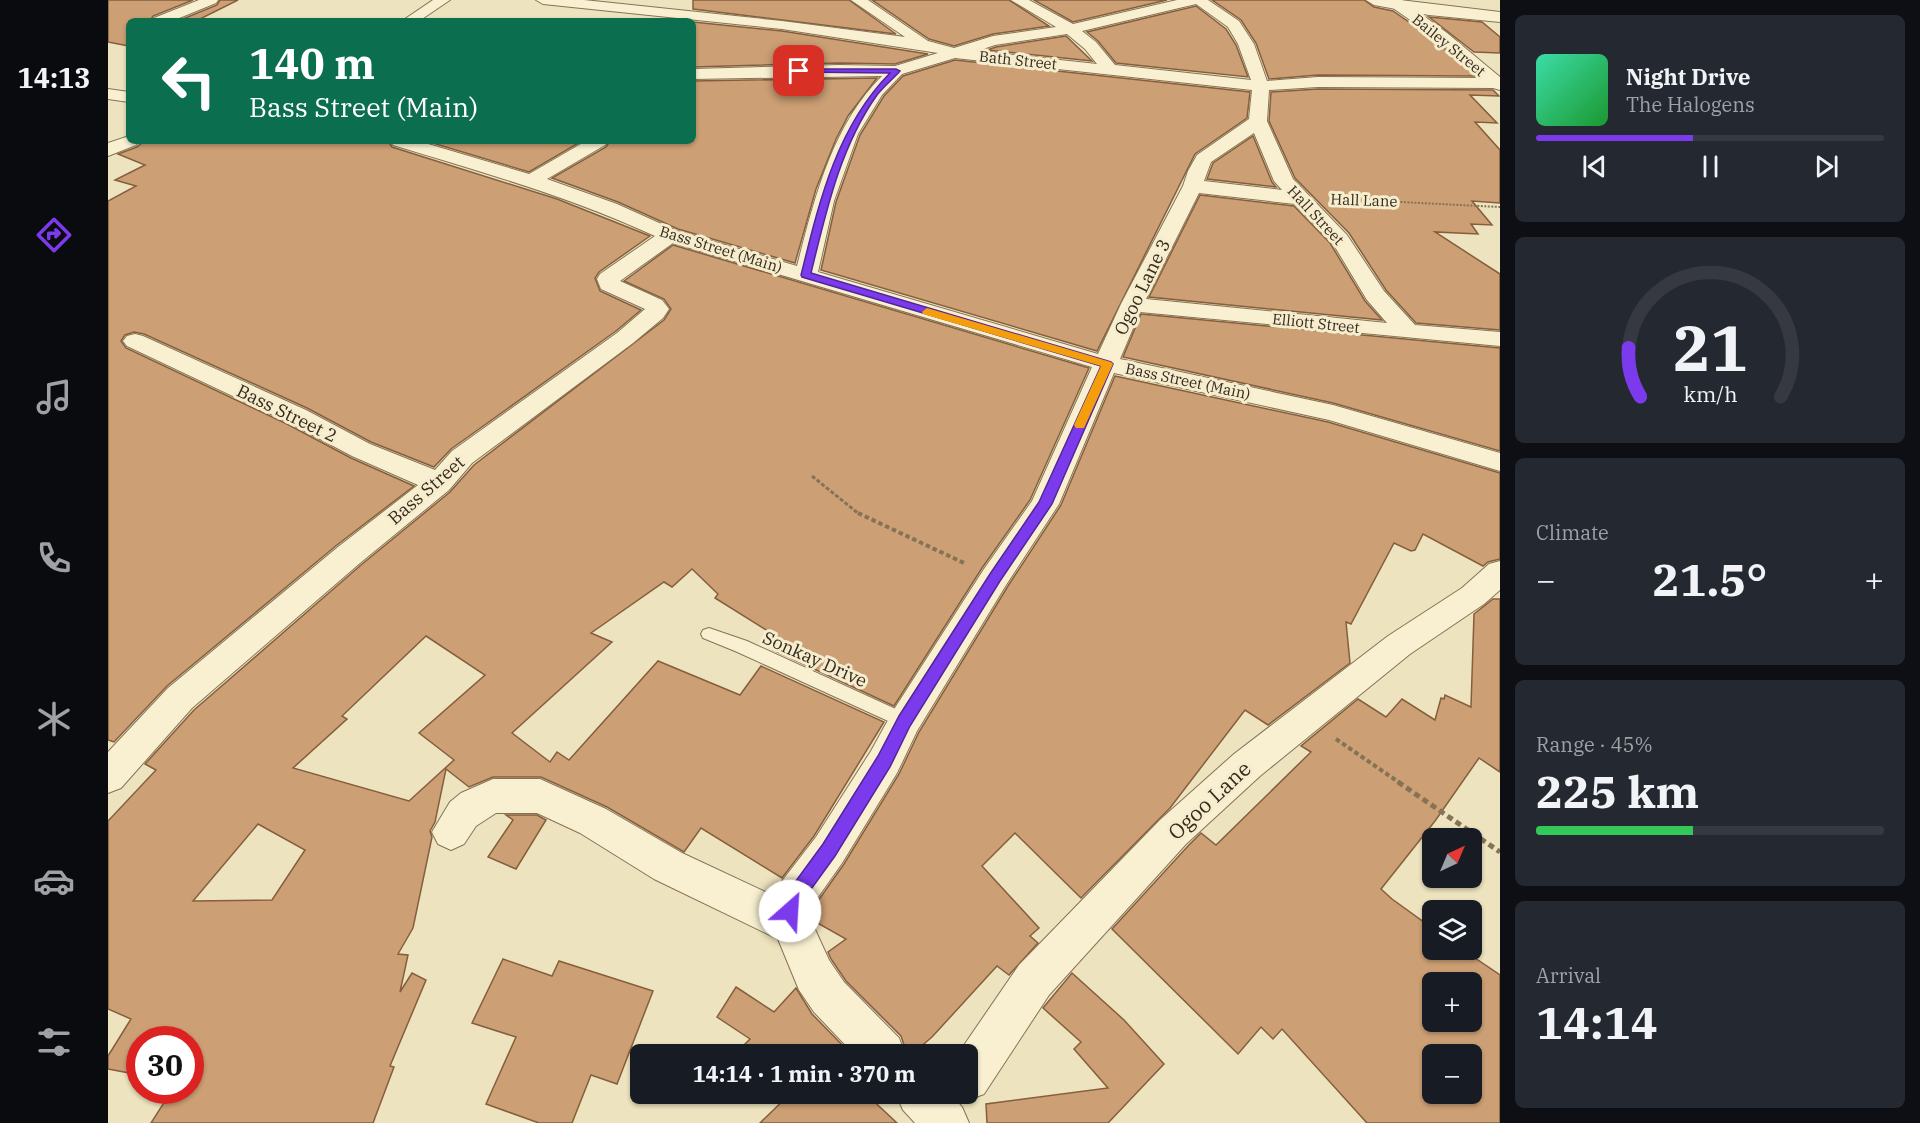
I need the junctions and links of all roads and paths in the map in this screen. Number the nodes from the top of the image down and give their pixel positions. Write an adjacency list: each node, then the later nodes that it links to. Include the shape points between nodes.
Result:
1 (211, 0): 12 (street)
2 (443, 0): 13 (street)
3 (543, 0): 10 (street, Bath Street)
4 (642, 0): 10 (street)
5 (858, 0): 15 (street)
6 (1018, 0): 14 (street)
7 (1197, 0): 14 (street); 21 (street, Hall Street, via 1234,24 1246,44)
8 (1374, 0): 9 (street)
9 (1397, 2): 11 (street); 20 (street, Bailey Street)
10 (658, 16): 15 (street, Bath Street, via 711,16)
11 (1500, 17)
12 (166, 18)
13 (415, 18)
14 (1072, 28): 16 (street, via 993,41); 17 (street, via 1099,53)
15 (927, 45): 16 (street, Bath Street)
16 (954, 53): 17 (street, Bath Street); 18 (street)
17 (1110, 70): 21 (street, Bath Street)
18 (896, 71): 19 (street); 34 (street, via 875,92 849,134 824,201)
19 (696, 74)
20 (1498, 84): 21 (street, Bath Street, via 1318,82)
21 (1261, 86): 24 (street, Hall Street)
22 (108, 94): 23 (street)
23 (126, 97)
24 (1258, 121): 30 (street, Ogoo Lane 3, via 1204,159); 31 (street, Hall Street, via 1284,181)
25 (126, 143): 28 (street)
26 (409, 144): 29 (street, Bass Street (Main))
27 (594, 144): 29 (street)
28 (108, 150)
29 (530, 181): 33 (street, Bass Street (Main), via 610,208)
30 (1193, 186): 31 (street); 35 (street, Ogoo Lane 3)
31 (1298, 198): 32 (path, Hall Lane); 36 (street, Hall Street, via 1340,239 1375,295)
32 (1500, 207)
33 (670, 236): 34 (street, Bass Street (Main)); 42 (street, Bass Street, via 608,279 609,284 654,305 658,309 655,313 462,457)
34 (806, 275): 39 (street, Bass Street (Main))
35 (1132, 304): 36 (street, Elliott Street); 39 (street, Ogoo Lane 3)
36 (1408, 332): 37 (street, Elliott Street)
37 (1500, 339)
38 (135, 341): 42 (street, Bass Street 2, via 361,450)
39 (1107, 364): 40 (street, Bass Street (Main), via 1333,413); 44 (street, Ogoo Lane 3, via 1045,504)
40 (1500, 462)
41 (812, 476): 44 (path, via 863,517)
42 (439, 483): 48 (street, Bass Street, via 180,698)
43 (1500, 572): 46 (street, Ogoo Lane)
44 (995, 577): 47 (street, Ogoo Lane 3)
45 (709, 634): 47 (lane, Sonkay Drive)
46 (1306, 718): 50 (path); 53 (street, Ogoo Lane, via 1246,765 1173,832 1034,980)
47 (905, 721): 51 (street, Ogoo Lane 3, via 829,850 793,899)
48 (108, 777)
49 (451, 832): 51 (street, via 463,814 493,796 540,796 593,821 668,866)
50 (1500, 852)
51 (792, 925): 52 (street, Ogoo Lane 3, via 814,975 829,997)
52 (874, 1044)
53 (978, 1063)

